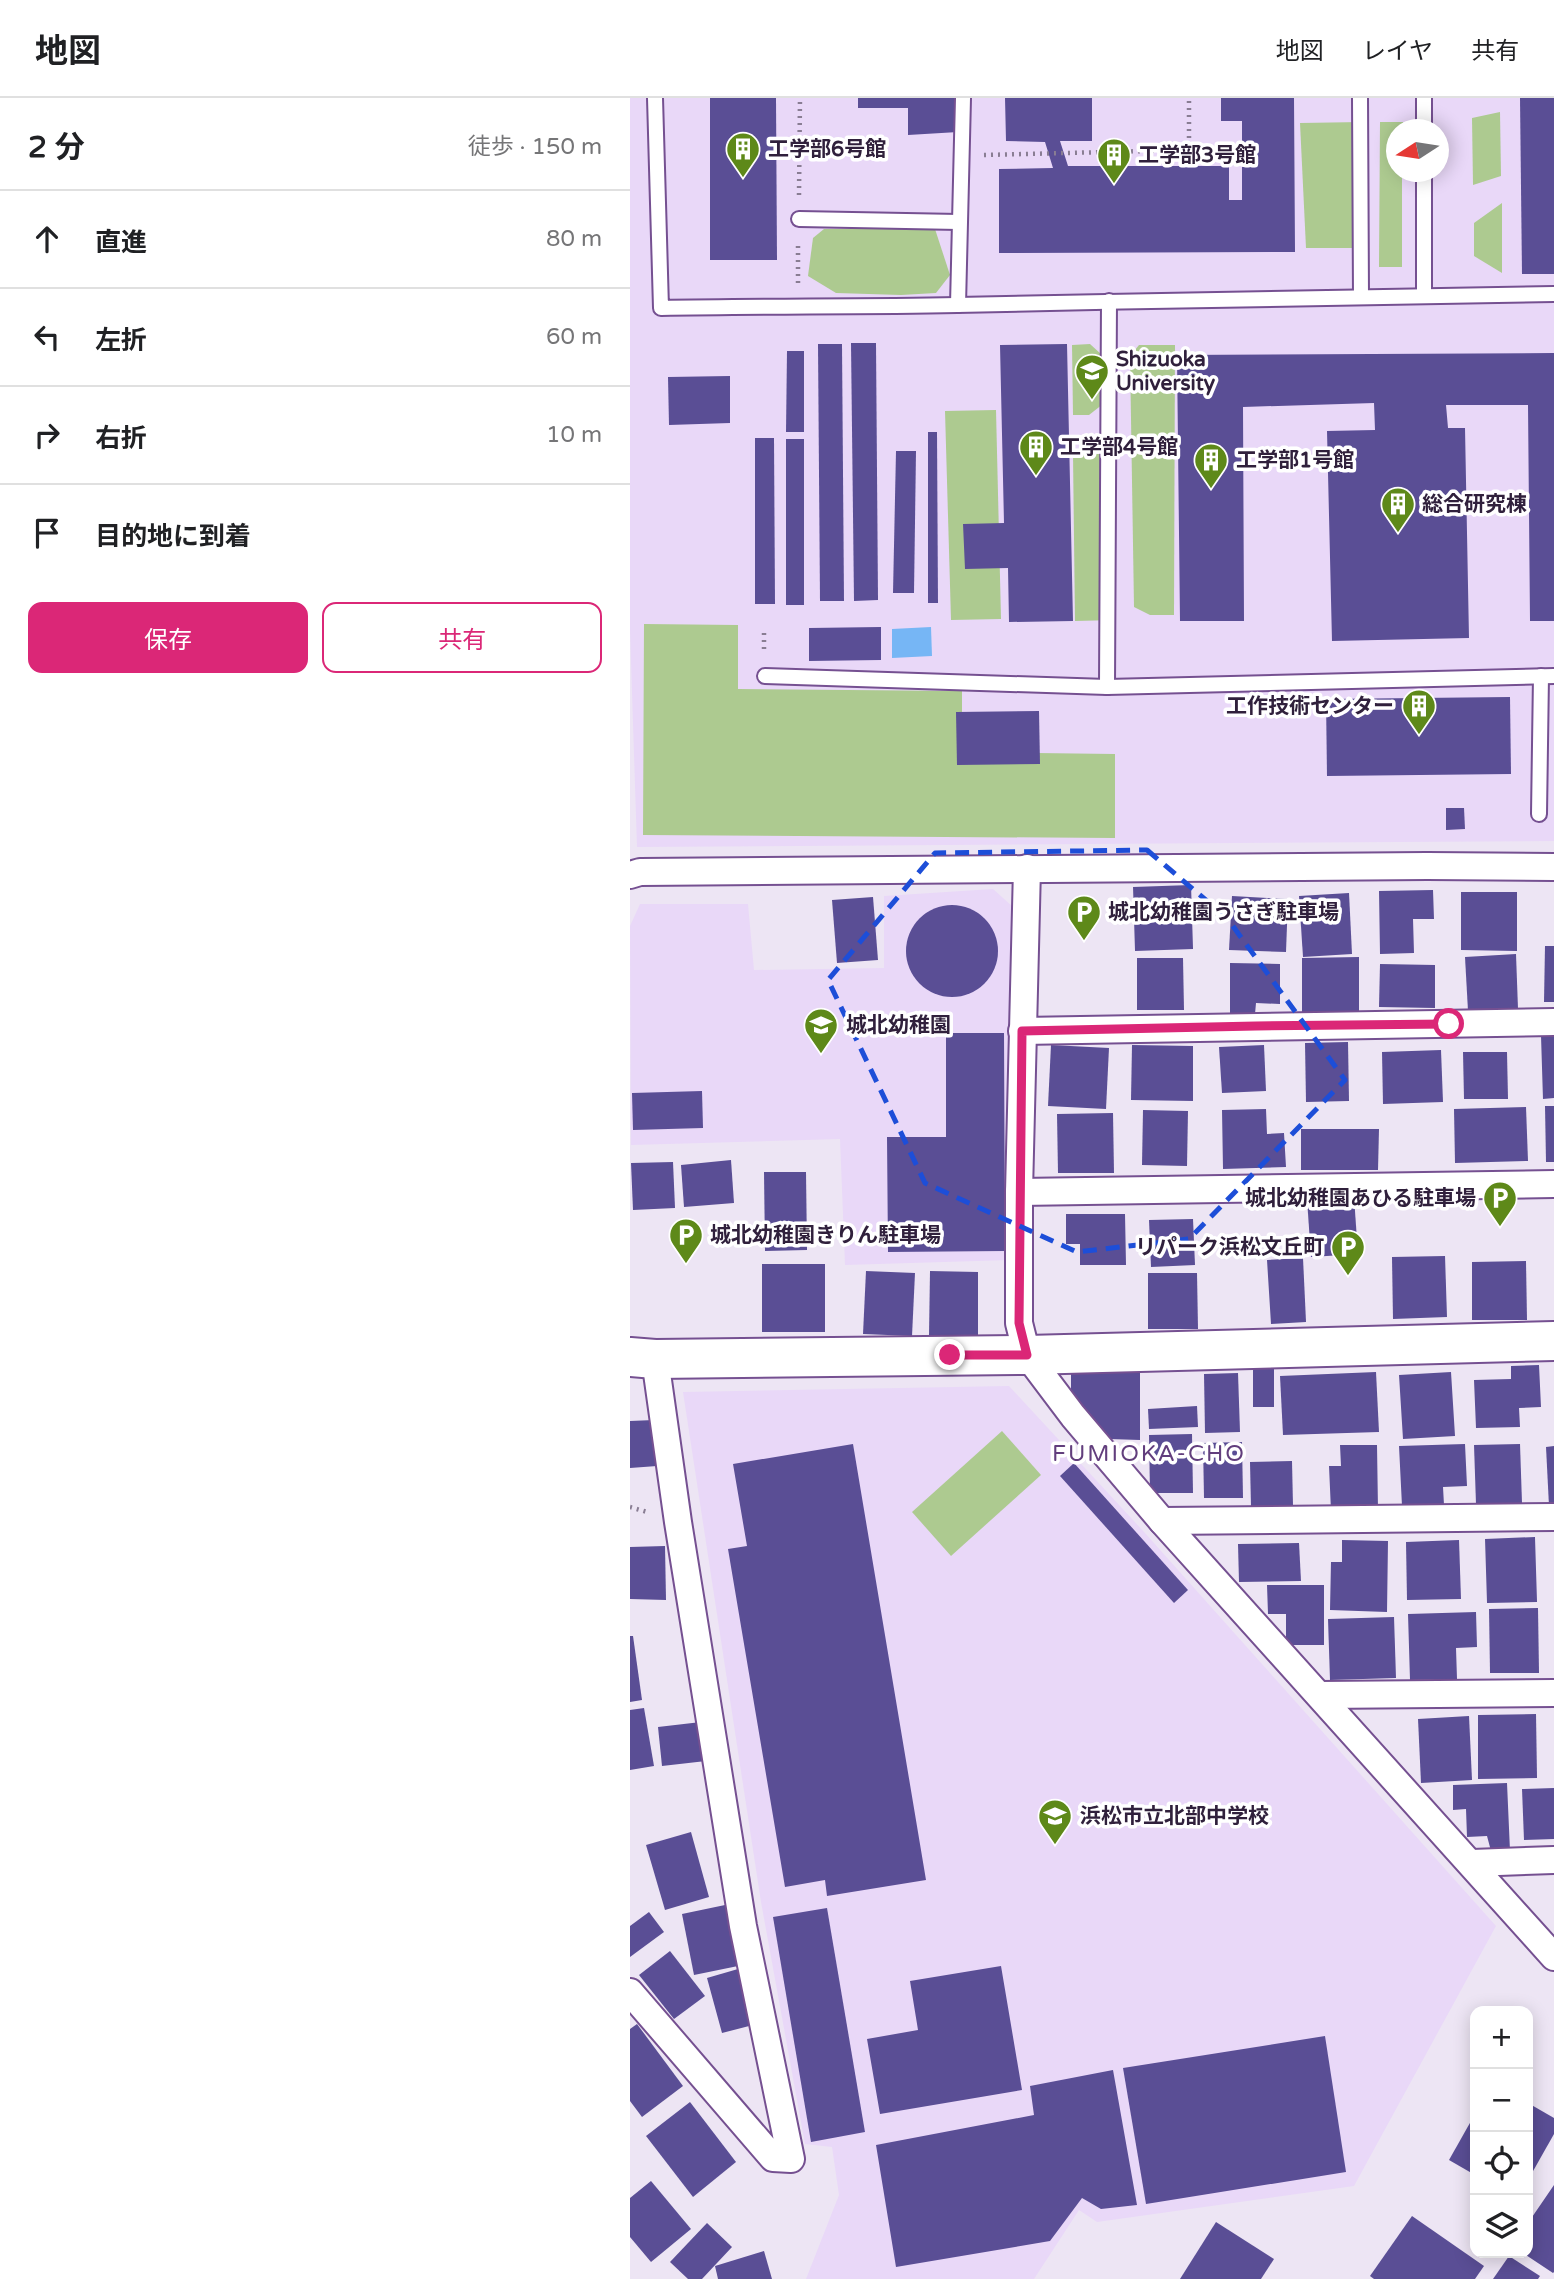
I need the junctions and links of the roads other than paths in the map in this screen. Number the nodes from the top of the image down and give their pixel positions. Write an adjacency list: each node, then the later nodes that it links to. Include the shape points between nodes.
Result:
1 (655, 98): 13 (lane, via 661,308)
2 (963, 98): 8 (lane)
3 (1360, 98): 10 (lane)
4 (1424, 98): 5 (lane)
5 (1424, 119)
6 (1424, 182): 11 (lane)
7 (799, 219): 8 (lane)
8 (959, 222): 13 (lane)
9 (1554, 294): 11 (lane)
10 (1361, 296): 11 (lane); 12 (lane)
11 (1424, 296)
12 (1109, 301): 13 (lane); 16 (lane)
13 (958, 305)
14 (765, 676): 16 (lane)
15 (1547, 676): 16 (lane); 17 (lane)
16 (1107, 687)
17 (1539, 814)
18 (1554, 867): 19 (street)
19 (1027, 868): 20 (street); 22 (street)
20 (630, 875)
21 (1554, 1022): 22 (street)
22 (1022, 1031): 24 (street)
23 (1554, 1184): 24 (street)
24 (1019, 1192): 26 (street, via 1019,1323)
25 (1554, 1341): 26 (street)
26 (1027, 1355): 27 (street); 29 (street)
27 (643, 1358): 35 (street, via 678,1522 743,1926 791,2160 773,2158)
28 (1554, 1517): 29 (street)
29 (1162, 1521): 31 (street)
30 (1554, 1693): 31 (street)
31 (1320, 1695): 33 (street)
32 (1554, 1860): 33 (street)
33 (1472, 1863): 34 (street)
34 (1554, 1957)
35 (630, 1992)

